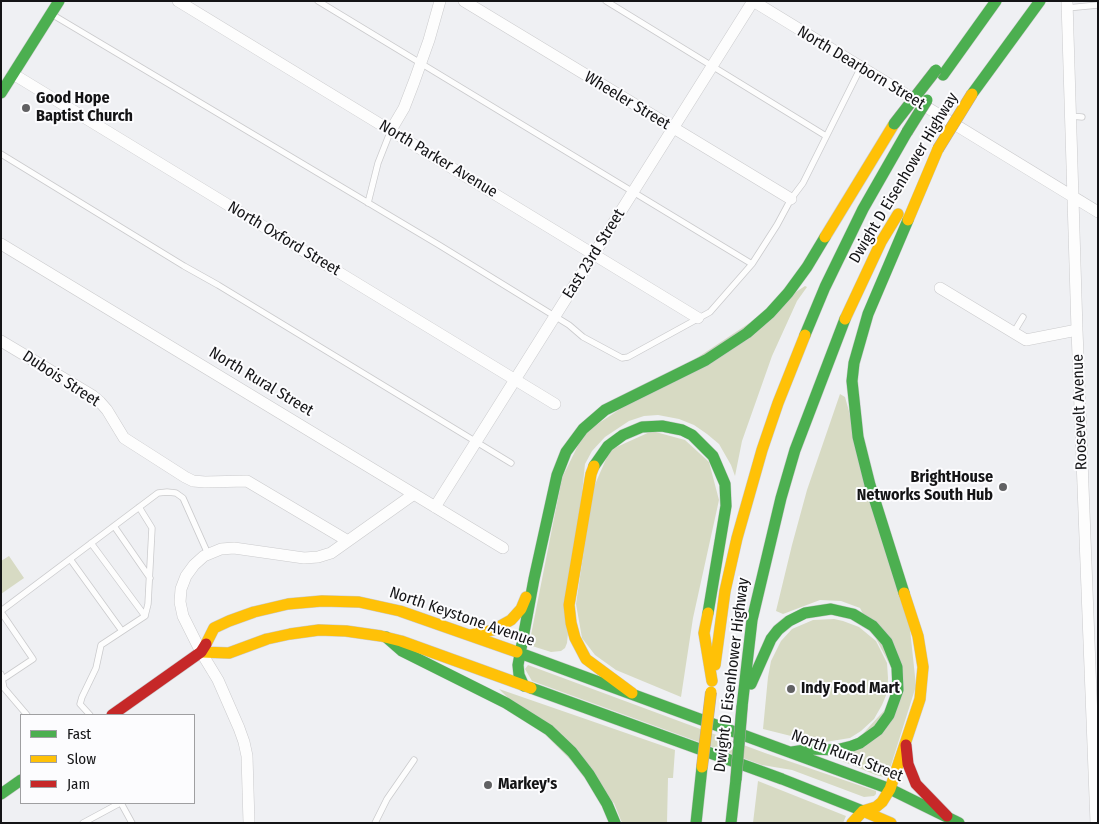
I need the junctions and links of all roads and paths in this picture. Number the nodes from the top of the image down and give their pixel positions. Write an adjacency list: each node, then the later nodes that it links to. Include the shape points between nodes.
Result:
1 (58, 1): 12 (main road)
2 (178, 1): 20 (street, North Parker Avenue)
3 (318, 1): 13 (lane)
4 (440, 1): 13 (street)
5 (464, 1): 19 (street, Wheeler Street)
6 (606, 1): 14 (lane)
7 (753, 1): 14 (street, East 23rd Street); 15 (street, North Dearborn Street)
8 (996, 1): 16 (main road, Dwight D Eisenhower Highway)
9 (1040, 1): 22 (main road, Dwight D Eisenhower Highway, bridge, via 972,94)
10 (1067, 5): 11 (lane); 25 (street, Roosevelt Avenue, via 1076,117)
11 (1098, 6)
12 (51, 14): 17 (main road); 27 (lane)
13 (421, 64): 20 (street, via 404,108); 24 (lane)
14 (713, 66): 19 (street, East 23rd Street); 21 (lane)
15 (860, 67): 21 (lane); 25 (street, North Dearborn Street)
16 (939, 72): 53 (main road, bridge, via 894,124 807,267 770,313 718,352 605,410 583,429 566,452 556,475); 63 (main road, Dwight D Eisenhower Highway, bridge, via 824,287 778,403 737,538 725,591)
17 (13, 74): 18 (main road); 39 (street, North Oxford Street)
18 (1, 93)
19 (673, 128): 24 (street, East 23rd Street); 26 (street, Wheeler Street)
20 (391, 130): 27 (lane, via 378,163); 30 (street, North Parker Avenue)
21 (826, 136): 26 (lane)
22 (938, 149): 65 (main road, Dwight D Eisenhower Highway, via 881,242 839,333 812,403 780,498 762,570 752,620); 70 (main road, via 868,314 852,381 855,423 866,469 922,657 920,698)
23 (1, 154): 41 (lane)
24 (634, 192): 30 (street, East 23rd Street); 31 (lane)
25 (1073, 197): 28 (street, North Dearborn Street); 36 (street, Roosevelt Avenue)
26 (791, 199): 31 (lane)
27 (368, 204): 33 (lane)
28 (1098, 212)
29 (1, 244): 43 (street, North Rural Street)
30 (594, 255): 33 (street, East 23rd Street); 35 (street, North Parker Avenue)
31 (752, 264): 35 (lane, via 710,312)
32 (940, 288): 37 (street)
33 (555, 317): 35 (lane, via 622,358); 39 (street, East 23rd Street)
34 (1023, 317): 37 (lane)
35 (698, 318)
36 (1077, 330): 37 (street, via 1026,340); 73 (street, Roosevelt Avenue)
37 (1014, 332)
38 (1, 341): 47 (street, Dubois Street, via 94,396 124,438 185,477 205,482 247,481)
39 (516, 380): 40 (street, North Oxford Street); 41 (street, East 23rd Street)
40 (555, 404)
41 (476, 442): 42 (lane); 45 (street, East 23rd Street)
42 (511, 463)
43 (414, 494): 45 (street, North Rural Street); 47 (street)
44 (139, 507): 46 (lane); 50 (lane, via 158,493 176,493 183,498); 52 (lane, via 152,528)
45 (435, 507): 49 (street, North Rural Street)
46 (114, 526): 48 (lane); 52 (lane)
47 (348, 541): 50 (street, via 331,553 308,558 234,548)
48 (92, 543): 51 (lane); 55 (lane)
49 (503, 548)
50 (208, 554): 59 (street, via 191,568 181,589 180,602 183,616)
51 (70, 560): 54 (lane); 56 (lane)
52 (150, 578): 55 (lane)
53 (534, 579): 57 (main road, via 521,609 511,620 493,630); 60 (main road)
54 (1, 612): 61 (lane, via 33,659)
55 (145, 616): 56 (lane)
56 (122, 631): 67 (lane, via 101,645 96,668 80,704)
57 (470, 635): 59 (main road, North Keystone Avenue, via 385,607 359,602 308,602 269,608 214,628); 60 (main road, North Keystone Avenue)
58 (386, 638): 59 (main road, via 319,630 267,639 229,653); 62 (main road); 86 (main road, via 402,651 506,702 549,730 589,774)
59 (201, 652): 68 (main road, North Keystone Avenue); 84 (street, via 218,680 244,742)
60 (519, 654): 62 (main road, via 518,670); 64 (main road, North Keystone Avenue)
61 (2, 677): 66 (lane, via 4,688)
62 (524, 686): 80 (main road)
63 (712, 686): 64 (main road, via 704,633 726,506 725,484 714,456 692,435 662,426 642,427 608,446 591,474 569,605 570,623 586,659); 87 (main road, Dwight D Eisenhower Highway, bridge)
64 (632, 694): 69 (main road, North Keystone Avenue)
65 (742, 707): 71 (main road, via 771,639 789,621 805,613 831,609 853,614 876,628 887,642 897,667 898,690 889,715 878,730 860,743 836,750); 88 (main road, Dwight D Eisenhower Highway, bridge)
66 (26, 714)
67 (89, 714)
68 (113, 714)
69 (720, 726): 71 (main road, North Rural Street)
70 (906, 745): 75 (main road); 81 (main road, via 908,764 916,784)
71 (792, 752): 75 (main road, North Rural Street)
72 (414, 760): 85 (lane)
73 (1096, 762): 79 (street, Roosevelt Avenue)
74 (20, 781): 76 (main road)
75 (890, 790): 80 (main road, via 876,807); 81 (main road, North Rural Street)
76 (1, 794)
77 (118, 804): 82 (lane)
78 (121, 804): 83 (lane)
79 (1096, 808): 92 (street, Roosevelt Avenue)
80 (863, 811): 89 (main road); 90 (main road)
81 (947, 816): 91 (main road, North Rural Street)
82 (83, 823)
83 (132, 823)
84 (249, 823)
85 (375, 823)
86 (616, 823)
87 (696, 823)
88 (731, 823)
89 (852, 823)
90 (891, 823)
91 (959, 823)
92 (1096, 823)

